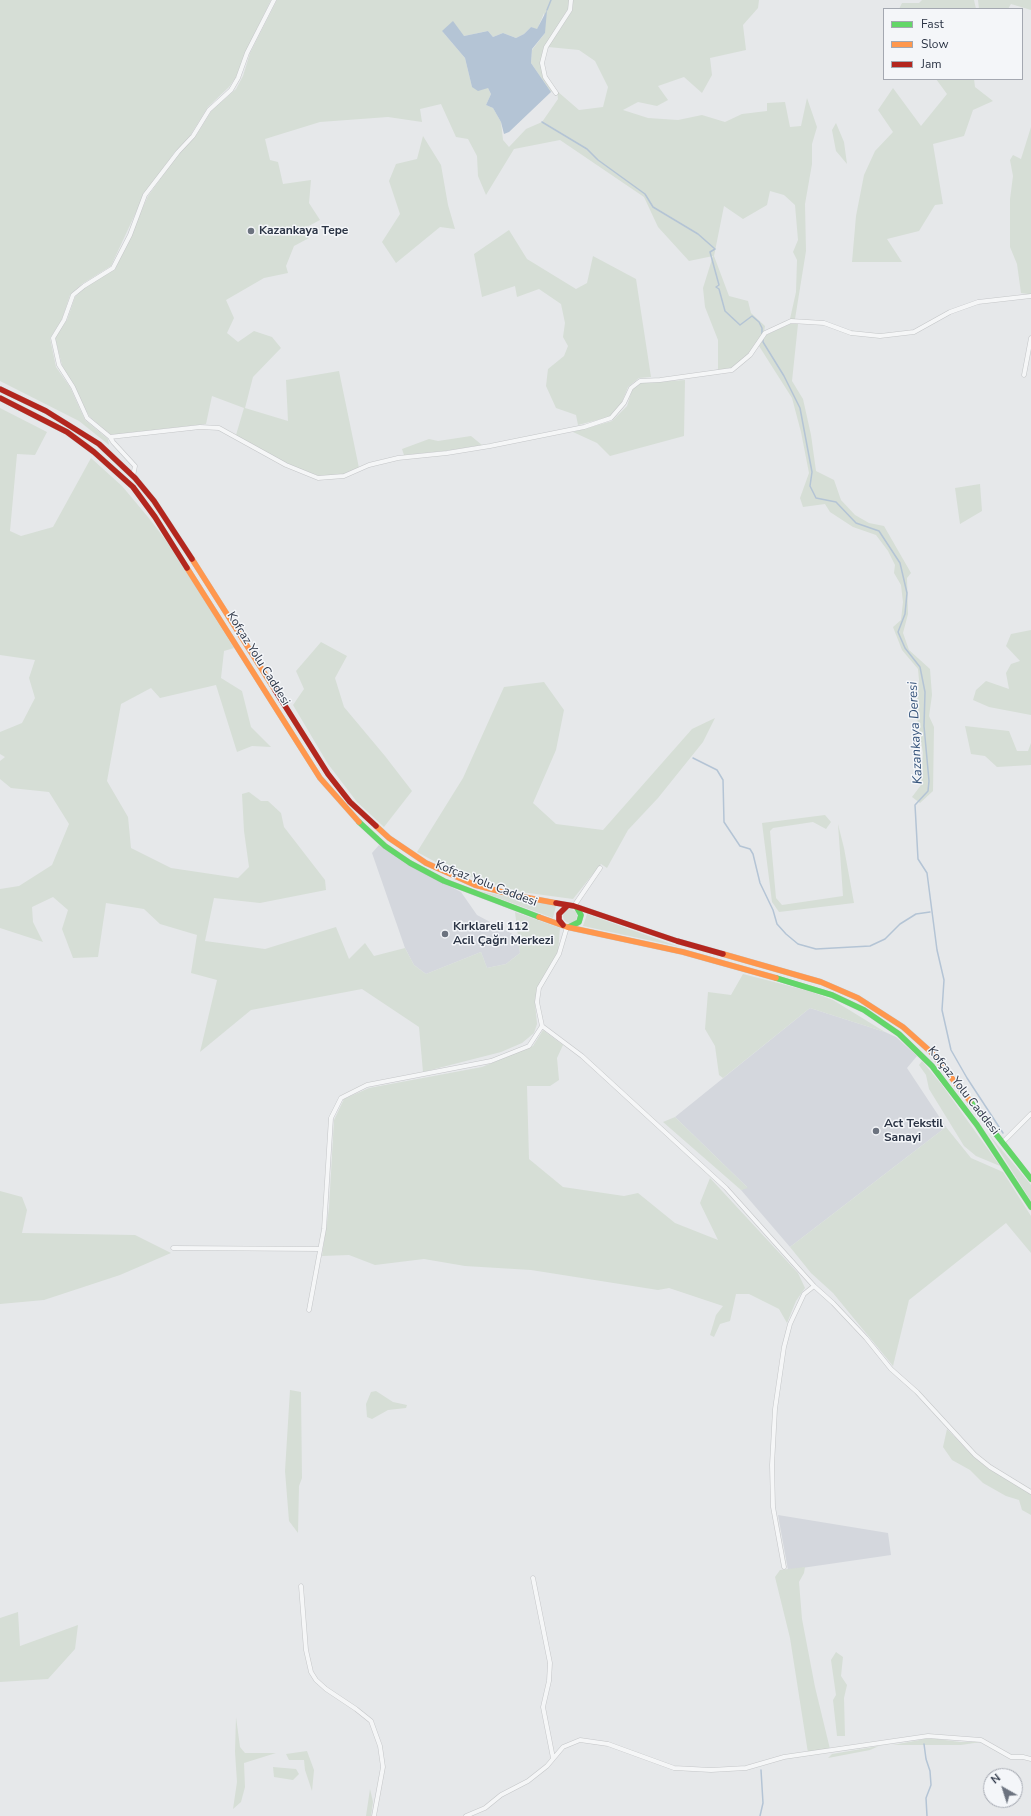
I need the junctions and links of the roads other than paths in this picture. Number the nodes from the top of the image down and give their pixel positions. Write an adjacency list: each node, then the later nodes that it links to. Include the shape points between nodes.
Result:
1 (274, 0): 9 (street, via 231,90 209,110 193,136 145,195 113,268 73,295 64,320 52,338 59,365 87,418)
2 (571, 0): 3 (street, via 570,10 546,47 542,63 546,77)
3 (556, 93)
4 (1031, 296): 9 (street, via 978,302 950,312 914,332 880,336 851,333 824,323 790,321 765,333 750,355 732,370 640,381 631,388 624,403 611,418 584,427 490,446 398,458 369,465 344,476 318,478 286,465 219,428 200,427)
5 (1031, 338): 6 (street)
6 (1024, 375)
7 (0, 389): 10 (main road, Kofçaz Yolu Caddesi, via 75,428 99,444)
8 (0, 398): 14 (main road, Kofçaz Yolu Caddesi, via 67,432 133,487 155,517 320,778 356,820 385,846 428,873 459,888)
9 (110, 437): 10 (street, via 135,466)
10 (133, 476): 12 (main road, Kofçaz Yolu Caddesi, via 171,525 328,774 365,818 408,852 458,878 500,892)
11 (600, 868): 13 (street)
12 (567, 906): 13 (main road, Kofçaz Yolu Caddesi); 14 (main road, via 559,914 559,920)
13 (576, 907): 14 (main road, via 581,915 579,922 574,926); 17 (main road, Kofçaz Yolu Caddesi, via 677,941 821,982 858,998 903,1026 930,1052)
14 (565, 926): 15 (street, via 559,954 539,988 537,1002); 19 (main road, Kofçaz Yolu Caddesi, via 683,952 805,986 832,995 875,1017 908,1042 932,1066 976,1125)
15 (542, 1026): 21 (street, via 529,1046 491,1061 367,1085 341,1098 331,1118 324,1229); 22 (street, via 587,1060 726,1188)
16 (1031, 1114): 17 (street)
17 (1001, 1144): 18 (main road, Kofçaz Yolu Caddesi)
18 (1031, 1179)
19 (1031, 1207)
20 (173, 1248): 21 (street)
21 (320, 1249): 23 (street)
22 (814, 1286): 24 (street, via 833,1302 891,1369 917,1392 975,1455); 25 (street, via 804,1294 790,1324 775,1409 772,1507)
23 (309, 1310)
24 (1031, 1492)
25 (784, 1567)
26 (533, 1578): 28 (street, via 550,1663 550,1681 543,1707)
27 (301, 1586): 30 (street, via 306,1650 311,1672 326,1689 371,1721 380,1746 383,1767)
28 (553, 1758): 29 (street, via 563,1747 580,1740 608,1744 674,1768 746,1768 784,1757 928,1736 981,1740 1011,1757); 31 (street, via 528,1781 501,1795 485,1808)
29 (1031, 1760)
30 (374, 1816)
31 (466, 1816)

